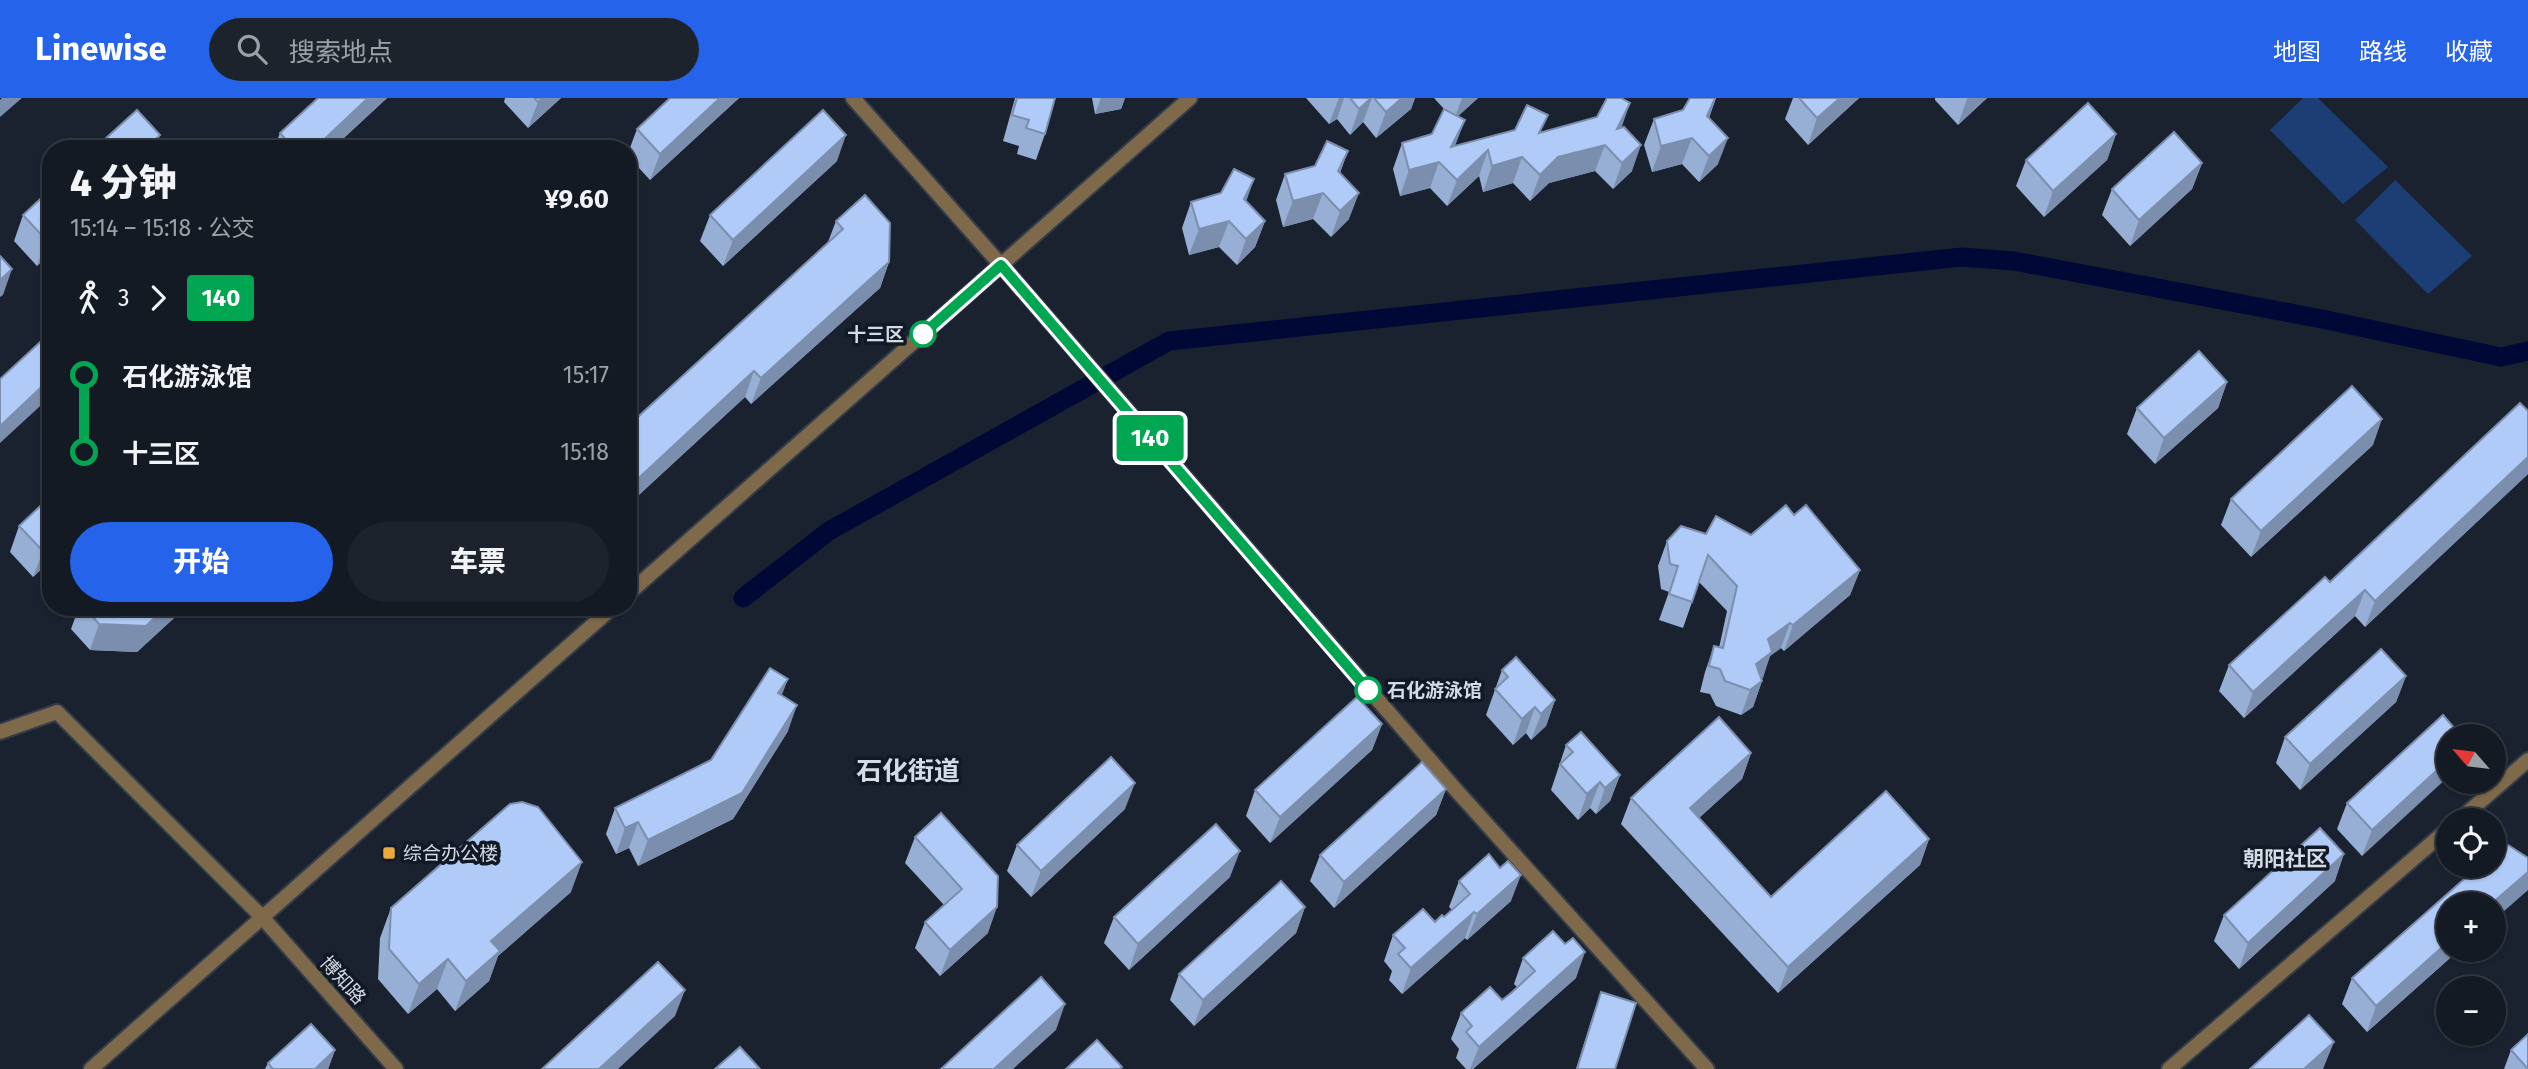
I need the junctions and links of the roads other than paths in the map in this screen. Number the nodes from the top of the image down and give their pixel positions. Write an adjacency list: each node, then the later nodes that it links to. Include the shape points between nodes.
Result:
1 (853, 98): 3 (street)
2 (1190, 98): 3 (street)
3 (1001, 265): 4 (street); 13 (street, via 1447,780)
4 (637, 586)
5 (603, 616): 10 (street)
6 (0, 732): 10 (street, 博知路, via 57,712)
7 (2528, 760): 8 (street)
8 (2473, 808)
9 (2436, 839): 14 (street)
10 (262, 917): 11 (street); 12 (street, 博知路)
11 (91, 1069)
12 (396, 1069)
13 (1707, 1069)
14 (2169, 1069)

